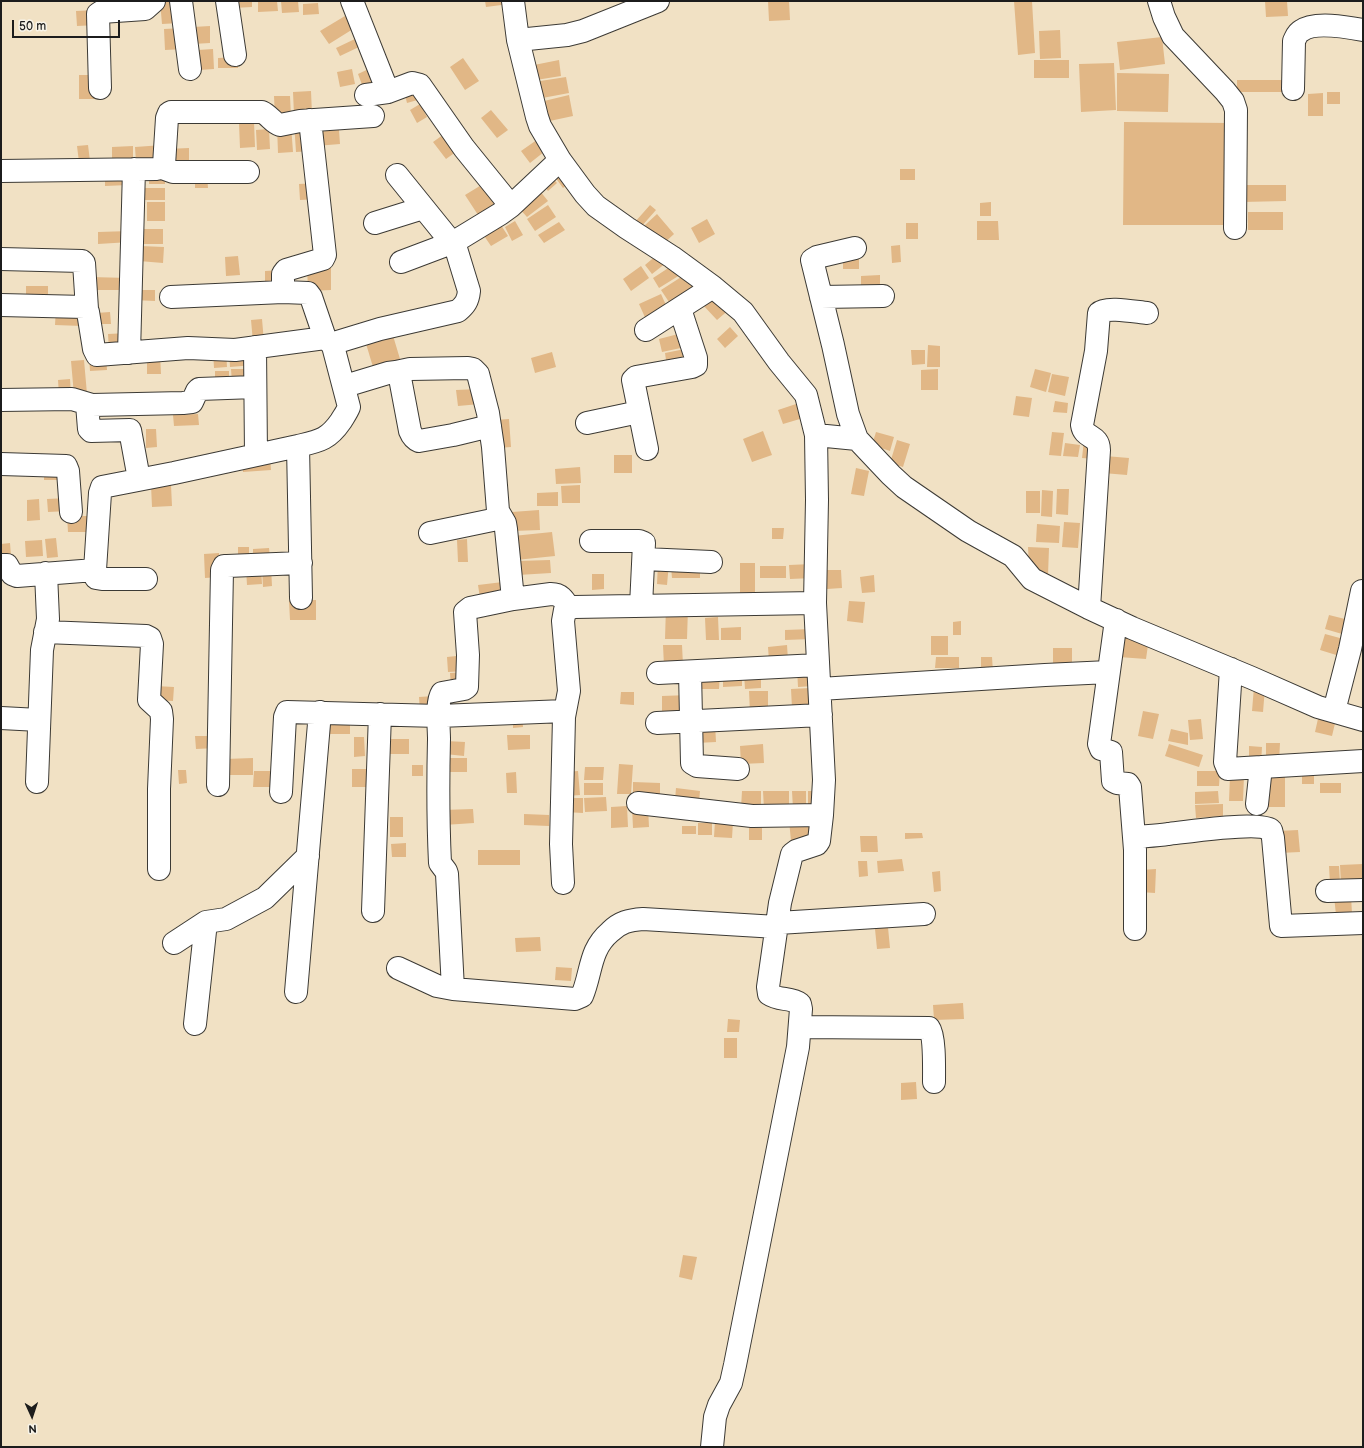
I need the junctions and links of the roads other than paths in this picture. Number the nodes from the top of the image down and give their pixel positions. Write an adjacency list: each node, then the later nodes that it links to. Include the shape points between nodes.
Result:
1 (154, 1): 12 (street, via 145,9 99,13)
2 (181, 1): 11 (street)
3 (227, 1): 10 (street)
4 (352, 1): 14 (street)
5 (513, 1): 9 (street)
6 (658, 1): 9 (street, via 583,31)
7 (1159, 1): 27 (street, via 1174,36 1233,101 1236,110)
8 (1363, 30): 13 (street, via 1345,26 1316,26 1300,31 1294,41)
9 (518, 40): 18 (street, via 540,126)
10 (234, 55)
11 (190, 68)
12 (100, 88)
13 (1293, 89)
14 (388, 92): 15 (street); 24 (street, via 412,84 420,85 464,148)
15 (366, 95)
16 (373, 116): 17 (street)
17 (310, 120): 19 (street, via 280,125 262,112 171,112 167,118); 33 (street, via 325,255 322,259 286,270 283,274)
18 (560, 160): 24 (street); 32 (street, via 596,206)
19 (162, 168): 20 (street); 22 (street, via 173,172)
20 (134, 169): 21 (street); 44 (street)
21 (1, 171)
22 (248, 172)
23 (397, 175): 25 (street)
24 (511, 206): 28 (street)
25 (423, 208): 26 (street); 28 (street)
26 (375, 223)
27 (1236, 228)
28 (453, 243): 31 (street); 42 (street, via 468,291 465,306 458,311 335,342)
29 (855, 248): 36 (street, via 812,260)
30 (1, 259): 38 (street, via 82,261)
31 (401, 262)
32 (713, 287): 39 (street); 53 (street, via 743,312 802,389 806,395)
33 (283, 292): 35 (street); 42 (street, via 303,292 310,295)
34 (882, 296): 36 (street)
35 (171, 297)
36 (821, 297): 54 (street, via 848,414)
37 (1, 305): 38 (street, via 81,306)
38 (87, 309): 44 (street, via 96,354)
39 (680, 309): 41 (street); 50 (street, via 696,365 634,378 632,384)
40 (1147, 313): 77 (street, via 1104,310 1099,313 1096,351 1082,425 1083,431 1098,442 1099,450)
41 (646, 330)
42 (329, 341): 43 (street); 46 (street)
43 (255, 347): 44 (street, via 224,350 188,348); 47 (street)
44 (129, 353)
45 (396, 372): 46 (street); 52 (street, via 410,369 473,369 478,374); 52 (street, via 400,378 410,431 415,440 426,440)
46 (344, 386): 55 (street, via 349,409 334,431 317,441)
47 (255, 387): 49 (street, via 198,390 190,403); 57 (street)
48 (1, 400): 49 (street, via 72,400)
49 (87, 404): 59 (street, via 91,431 130,430)
50 (639, 412): 51 (street); 56 (street)
51 (587, 423)
52 (490, 426): 61 (street, via 498,511)
53 (816, 435): 54 (street); 74 (street, via 818,500)
54 (857, 439): 77 (street, via 904,487 968,531 1013,556 1032,579)
55 (298, 446): 57 (street); 66 (street)
56 (647, 449)
57 (256, 455): 59 (street)
58 (1, 464): 60 (street, via 66,466)
59 (139, 479): 68 (street, via 100,489)
60 (71, 512)
61 (502, 518): 62 (street); 73 (street, via 506,529)
62 (430, 533)
63 (591, 541): 64 (street, via 642,541)
64 (644, 559): 65 (street); 75 (street)
65 (711, 562)
66 (301, 563): 72 (street); 101 (street, via 224,566 222,570)
67 (1, 565): 69 (street, via 7,565 14,575)
68 (95, 570): 69 (street); 70 (street, via 98,579)
69 (46, 573): 79 (street, via 48,613)
70 (146, 579)
71 (1362, 591): 88 (street)
72 (301, 598)
73 (513, 599): 76 (street, via 556,594 562,597); 91 (street, via 470,608 465,612 468,687 442,693)
74 (815, 603): 75 (street); 80 (street)
75 (641, 606): 76 (street)
76 (569, 608): 87 (street, via 565,610 563,621 569,691)
77 (1089, 608): 78 (street)
78 (1116, 620): 81 (street); 83 (street)
79 (45, 632): 93 (street); 108 (street, via 150,638 152,644 149,700 161,711 162,719)
80 (818, 665): 82 (street); 85 (street)
81 (1231, 669): 88 (street); 98 (street, via 1225,762 1228,769)
82 (690, 672): 84 (street); 95 (street)
83 (1109, 672): 85 (street); 106 (street, via 1099,744 1102,749 1111,752 1113,781 1130,785)
84 (658, 674)
85 (820, 690): 90 (street)
86 (320, 712): 89 (street); 102 (street, via 293,711 285,714); 107 (street)
87 (565, 712): 91 (street); 109 (street, via 561,844)
88 (1334, 712): 94 (street)
89 (380, 714): 91 (street); 112 (street)
90 (821, 715): 95 (street); 105 (street, via 824,780)
91 (439, 716): 120 (street, via 440,863 447,874)
92 (1, 718): 93 (street)
93 (39, 720): 100 (street)
94 (1363, 720)
95 (692, 721): 96 (street); 99 (street, via 694,765)
96 (657, 723)
97 (1363, 761): 98 (street)
98 (1261, 767): 104 (street)
99 (738, 769)
100 (37, 782)
101 (218, 785)
102 (281, 792)
103 (638, 803): 105 (street, via 752,816)
104 (1257, 804)
105 (822, 815): 116 (street, via 818,844 792,854)
106 (1134, 837): 115 (street, via 1223,828 1268,828 1273,838 1281,926); 117 (street)
107 (308, 856): 114 (street, via 265,898 226,919); 121 (street)
108 (159, 869)
109 (563, 883)
110 (1326, 890): 111 (street)
111 (1363, 890)
112 (373, 911)
113 (924, 914): 116 (street)
114 (206, 922): 118 (street); 122 (street)
115 (1363, 923)
116 (777, 925): 120 (street, via 643,919 628,921 616,926 602,938 596,948 584,992 579,998); 123 (street, via 769,994 774,998 796,1001 800,1004)
117 (1135, 929)
118 (174, 943)
119 (398, 968): 120 (street, via 437,986)
120 (454, 989)
121 (296, 992)
122 (196, 1024)
123 (800, 1027): 124 (street, via 929,1028 932,1035); 125 (street, via 735,1365 731,1383 715,1417)
124 (934, 1082)
125 (712, 1447)

